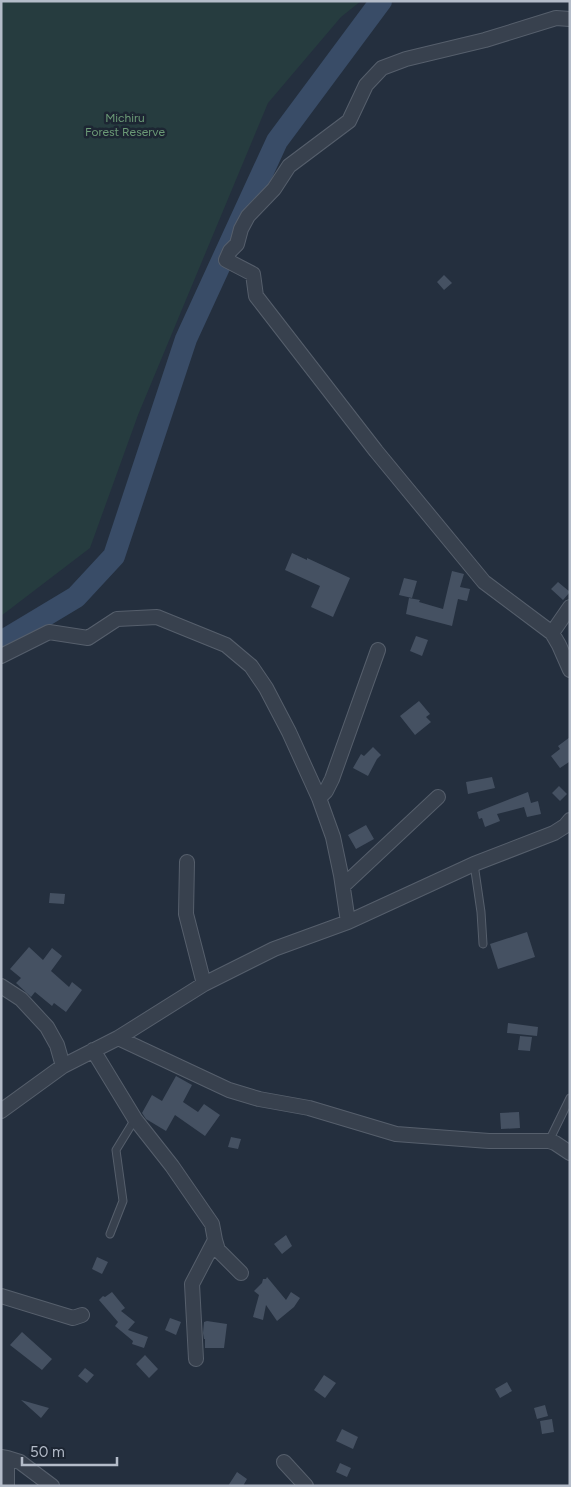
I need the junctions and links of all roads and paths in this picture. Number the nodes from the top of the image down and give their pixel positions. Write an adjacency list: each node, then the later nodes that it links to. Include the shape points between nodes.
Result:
1 (570, 19): 3 (street, via 556,18 485,40 406,58 382,68 366,85 349,121 290,166 274,189 248,216 237,244 226,260 253,274 256,296 376,451 484,582)
2 (570, 607): 3 (street)
3 (552, 633): 6 (street)
4 (378, 650): 8 (street, via 332,780)
5 (1, 656): 8 (street, via 50,632 88,638 117,619 157,618 226,644 252,666 266,688)
6 (570, 670)
7 (438, 797): 12 (street)
8 (319, 798): 12 (street, via 333,837)
9 (568, 826): 11 (street)
10 (187, 862): 15 (street, via 186,914)
11 (474, 864): 13 (street); 14 (lane)
12 (343, 886): 13 (street)
13 (348, 922): 15 (street, via 274,949)
14 (483, 944)
15 (204, 984): 17 (street)
16 (1, 986): 19 (street, via 21,998 47,1028 57,1045)
17 (118, 1038): 18 (street); 23 (street, via 229,1090 309,1108 396,1134 489,1141)
18 (93, 1050): 19 (street); 22 (street)
19 (63, 1066): 21 (street)
20 (570, 1098): 23 (lane)
21 (1, 1111)
22 (135, 1119): 25 (lane, via 116,1150 123,1201); 26 (street, via 212,1224)
23 (548, 1141): 24 (street)
24 (570, 1153)
25 (110, 1234)
26 (215, 1240): 27 (street, via 218,1250); 30 (street, via 192,1284)
27 (241, 1273)
28 (1, 1296): 29 (street, via 73,1318)
29 (82, 1315)
30 (196, 1359)
31 (4, 1458): 33 (street); 34 (street, via 20,1462)
32 (284, 1462): 35 (street)
33 (7, 1486)
34 (52, 1486)
35 (306, 1486)

